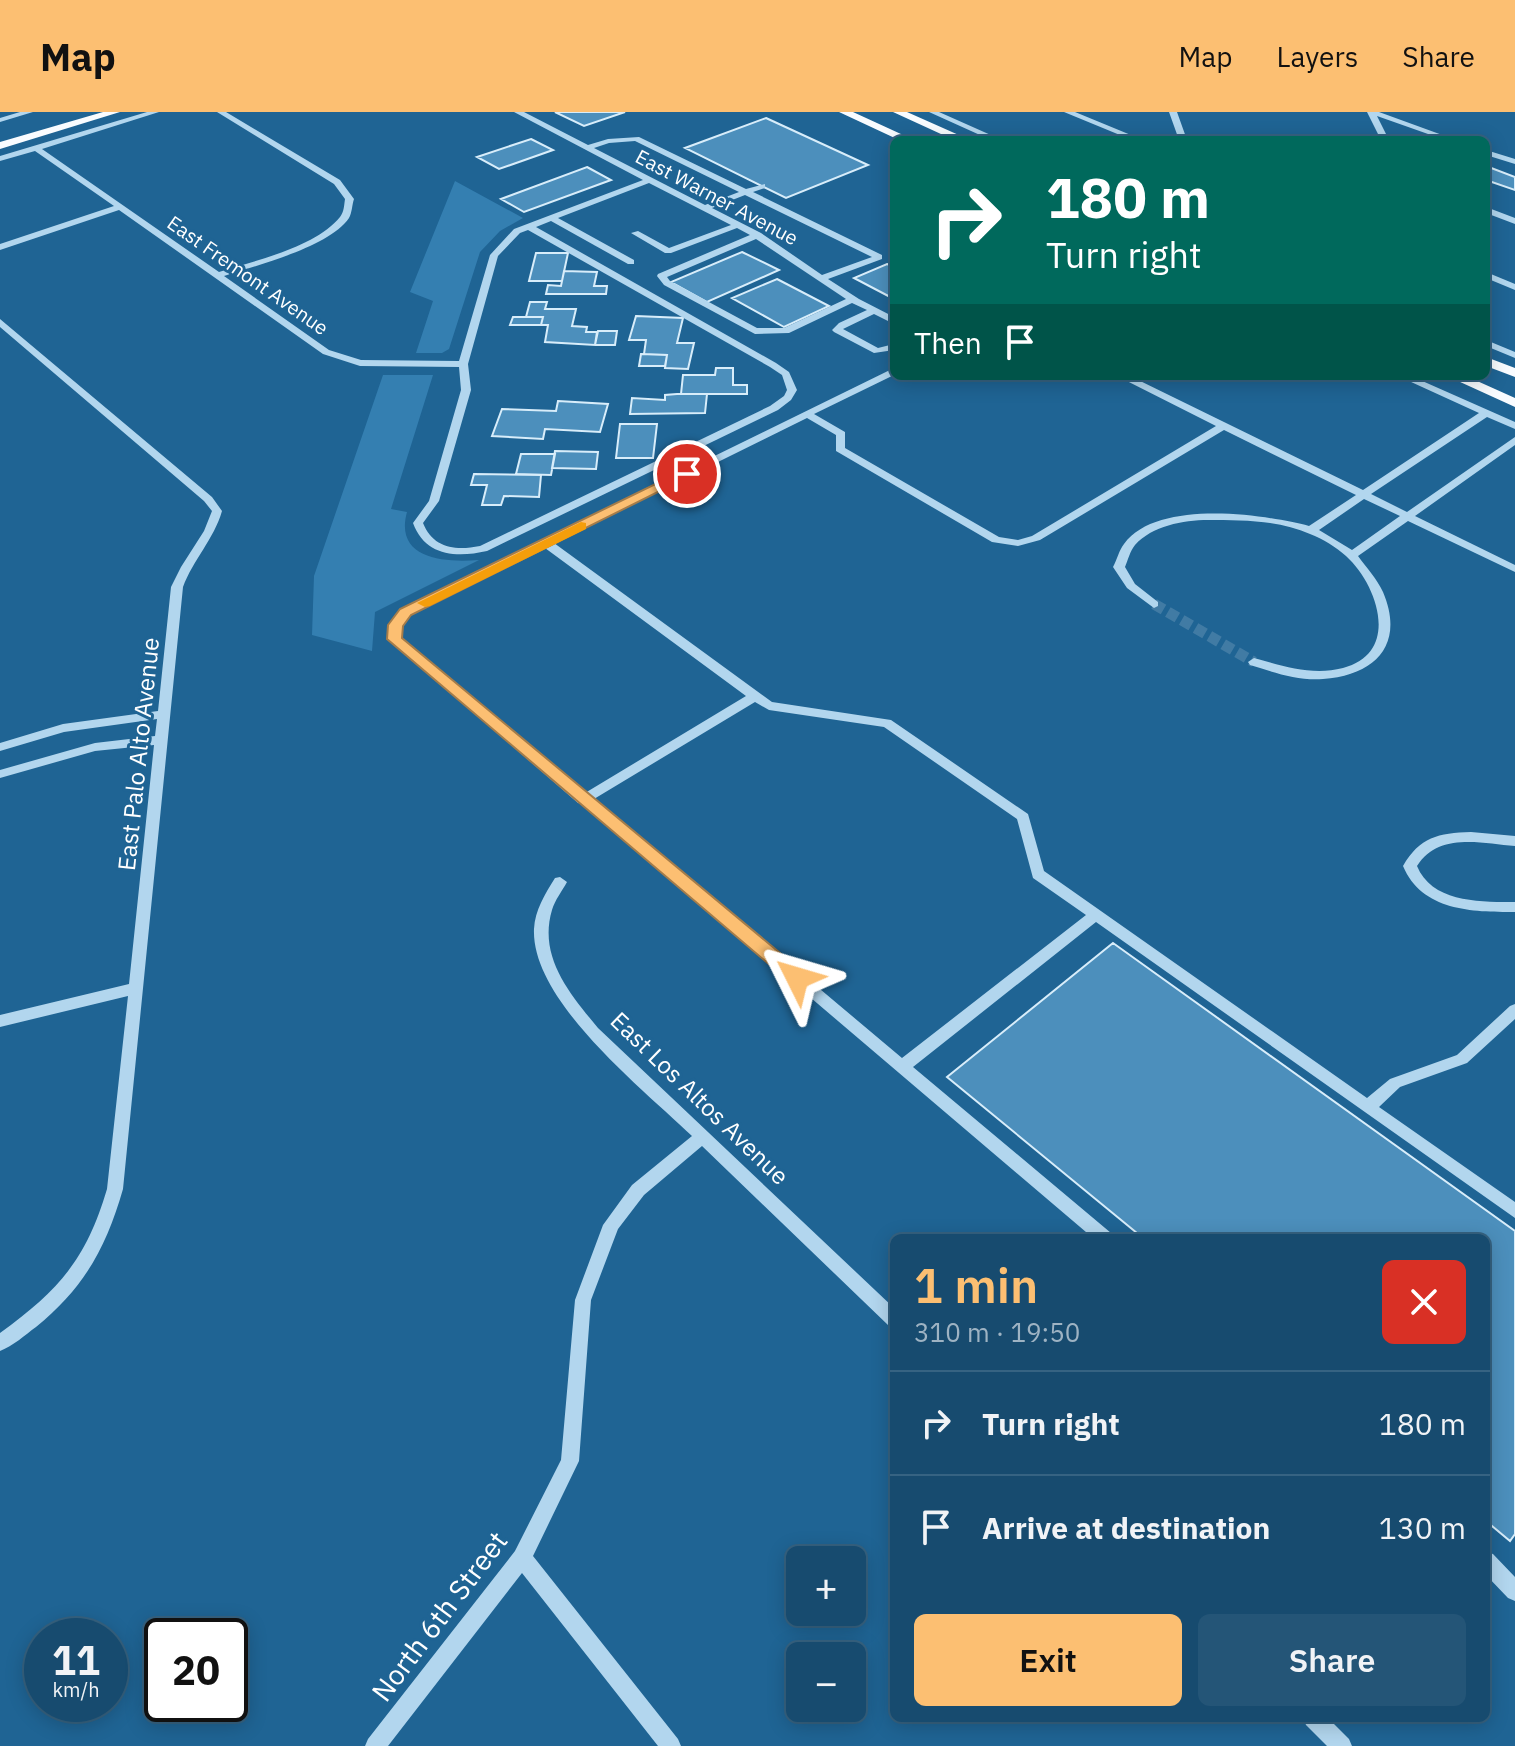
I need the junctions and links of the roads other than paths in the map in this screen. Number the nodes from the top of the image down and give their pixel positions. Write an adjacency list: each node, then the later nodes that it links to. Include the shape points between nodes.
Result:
1 (29, 112): 13 (street)
2 (73, 112): 14 (main road)
3 (115, 112): 22 (main road)
4 (155, 112): 23 (street)
5 (221, 112): 42 (street, via 337,182 351,196 351,204 345,220 326,235)
6 (518, 112): 24 (street, East Warner Avenue)
7 (844, 112): 15 (main road)
8 (898, 112): 16 (main road)
9 (933, 112): 17 (street)
10 (1068, 112): 18 (street)
11 (1173, 112): 19 (street)
12 (1372, 112): 20 (street); 21 (street)
13 (0, 120)
14 (0, 133)
15 (899, 136)
16 (955, 136)
17 (989, 136)
18 (1129, 136)
19 (1182, 136)
20 (1383, 136)
21 (1441, 136)
22 (0, 146)
23 (36, 148): 26 (street); 31 (street, East Fremont Avenue)
24 (587, 148): 28 (street, East Warner Avenue); 30 (street, via 636,139)
25 (1490, 153): 27 (street)
26 (0, 159)
27 (1515, 162)
28 (649, 180): 32 (street, East Warner Avenue); 34 (street)
29 (762, 186): 30 (street)
30 (745, 192): 32 (street); 44 (street, via 879,257)
31 (120, 207): 40 (street); 42 (street, East Fremont Avenue)
32 (705, 208): 36 (street, East Warner Avenue)
33 (1490, 212): 35 (street)
34 (550, 217): 37 (street); 41 (street)
35 (1515, 221)
36 (738, 225): 38 (street, via 668,251); 39 (street, East Warner Avenue)
37 (528, 226): 54 (street, via 494,255); 54 (street, via 773,365 792,390 774,408 483,549 449,551 432,546 421,536 418,523 434,501 466,390)
38 (635, 233)
39 (758, 235): 44 (street, East Warner Avenue); 46 (street, via 661,276 755,331 786,331)
40 (0, 247)
41 (631, 262)
42 (216, 276): 54 (street, East Fremont Avenue, via 339,357 360,363)
43 (1490, 277): 45 (street)
44 (822, 278): 46 (street, East Warner Avenue)
45 (1515, 287)
46 (853, 299): 47 (street, East Warner Avenue)
47 (873, 311): 48 (street, East Warner Avenue); 51 (street, via 837,330 877,351)
48 (890, 319)
49 (0, 322): 75 (street, East Palo Alto Avenue, via 217,511 215,525 188,560 177,587)
50 (1490, 345): 52 (street)
51 (890, 348)
52 (1515, 355)
53 (1490, 363): 56 (main road)
54 (463, 364)
55 (890, 373): 62 (street)
56 (1515, 373)
57 (1130, 380): 63 (street)
58 (1412, 380): 61 (street)
59 (1463, 380): 60 (main road)
60 (1515, 403)
61 (1486, 413): 64 (street); 66 (street)
62 (807, 414): 63 (street, via 841,434 840,449 996,540 1018,543 1048,531); 69 (street)
63 (1223, 426): 66 (street)
64 (1515, 426)
65 (1515, 440): 67 (street)
66 (1362, 495): 67 (street); 68 (street)
67 (1407, 517): 70 (street); 71 (street)
68 (1311, 530): 70 (street); 72 (street, via 1224,516 1179,520 1150,530 1125,547 1119,567 1131,586)
69 (546, 543): 74 (street); 79 (street, via 406,612 395,625 395,639)
70 (1352, 555): 73 (street, via 1386,613 1388,626 1377,655 1358,668 1328,676 1288,673)
71 (1515, 569)
72 (1154, 604)
73 (1254, 662)
74 (755, 696): 79 (street); 83 (street, via 769,706 887,723 1023,817 1038,874)
75 (164, 714): 76 (street, East Palo Alto Avenue); 77 (street, via 63,728)
76 (160, 740): 78 (street, via 95,747); 84 (street, East Palo Alto Avenue)
77 (0, 747)
78 (0, 774)
79 (583, 800): 87 (street)
80 (1515, 841): 82 (street, via 1437,840 1415,854 1410,866 1416,882 1444,898)
81 (560, 882): 89 (street, East Los Altos Avenue, via 545,909 540,933 547,965 562,994 593,1032)
82 (1515, 907)
83 (1096, 914): 87 (street); 88 (street)
84 (136, 988): 86 (street); 93 (street, East Palo Alto Avenue, via 115,1189 106,1228 68,1288)
85 (1515, 1010): 88 (street, via 1462,1059 1395,1083)
86 (0, 1021)
87 (902, 1067): 91 (street)
88 (1368, 1107): 90 (street)
89 (703, 1136): 92 (street, East Los Altos Avenue); 94 (street, North 6th Street, via 638,1190 611,1225 583,1300 570,1461)
90 (1515, 1211)
91 (1100, 1234)
92 (890, 1315)
93 (0, 1343)
94 (522, 1558): 98 (street, North 6th Street); 99 (street)
95 (1499, 1568): 96 (street)
96 (1515, 1591)
97 (1317, 1722): 100 (street)
98 (375, 1746)
99 (671, 1746)
100 (1342, 1746)

